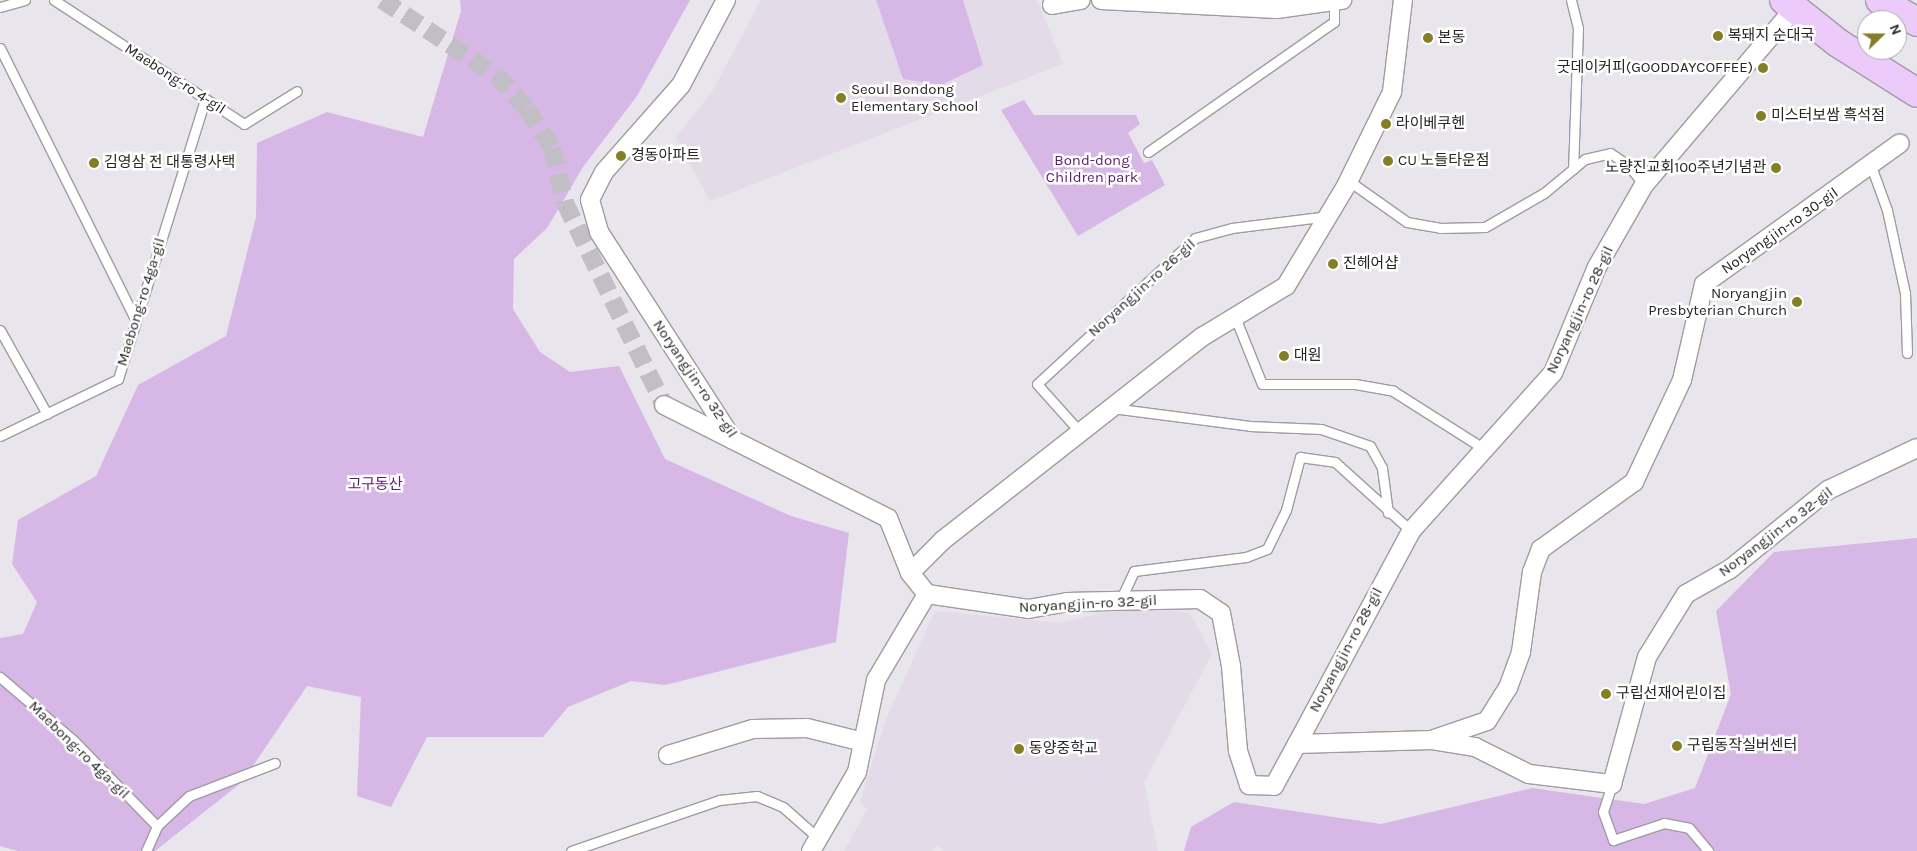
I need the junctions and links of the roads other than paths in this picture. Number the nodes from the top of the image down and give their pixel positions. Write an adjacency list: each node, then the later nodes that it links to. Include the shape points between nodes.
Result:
1 (25, 0): 13 (lane)
2 (54, 0): 19 (lane, Maebong-ro 4-gil)
3 (726, 0): 36 (street, Noryangjin-ro 32-gil, via 682,85 604,172 590,200 599,232)
4 (1081, 0): 11 (street)
5 (1101, 0): 10 (street, via 1277,9)
6 (1403, 0): 24 (street, via 1392,92)
7 (1571, 0): 23 (lane, via 1578,28)
8 (1880, 0): 15 (main road)
9 (1905, 0): 14 (main road)
10 (1338, 1): 21 (lane, via 1334,22)
11 (1052, 5)
12 (1789, 5): 18 (main road); 25 (street, Noryangjin-ro 28-gil)
13 (0, 7)
14 (1917, 11)
15 (1917, 22)
16 (0, 48): 27 (lane)
17 (297, 91): 19 (lane, Maebong-ro 4-gil, via 244,124)
18 (1917, 93)
19 (205, 100): 27 (lane, Maebong-ro 4ga-gil)
20 (1900, 143): 22 (street, Noryangjin-ro 30-gil)
21 (1148, 152)
22 (1871, 166): 30 (lane, via 1887,210 1905,293); 45 (street, Noryangjin-ro 30-gil, via 1704,284 1682,380 1634,482 1541,548 1532,572 1521,652 1508,688 1487,721)
23 (1573, 169): 24 (lane, via 1544,193 1485,227 1440,228 1407,222); 25 (lane, via 1585,159 1610,153 1628,164)
24 (1349, 181): 26 (street)
25 (1644, 186): 38 (street, Noryangjin-ro 28-gil, via 1596,267 1553,373)
26 (1328, 216): 28 (street, via 1286,286); 34 (lane, Noryangjin-ro 26-gil, via 1232,228 1194,238 1037,384)
27 (134, 317): 33 (lane, Maebong-ro 4ga-gil, via 118,379)
28 (1235, 317): 32 (street); 38 (lane, via 1262,384 1355,384 1393,391)
29 (0, 330): 33 (lane)
30 (1907, 353)
31 (664, 405): 36 (street)
32 (1111, 408): 34 (street); 39 (lane, via 1250,426 1321,429 1370,446 1382,468)
33 (47, 414): 35 (lane, Maebong-ro 4ga-gil)
34 (1080, 432): 41 (street, via 943,540)
35 (0, 436)
36 (733, 440): 41 (street, Noryangjin-ro 32-gil, via 888,518)
37 (1917, 448): 50 (street, Noryangjin-ro 32-gil, via 1828,490 1730,569 1686,594 1647,657)
38 (1487, 450): 40 (street, Noryangjin-ro 28-gil)
39 (1388, 513): 40 (lane); 43 (lane, via 1335,462 1300,457 1286,510 1267,549 1246,556 1134,571)
40 (1410, 530): 47 (street, Noryangjin-ro 28-gil)
41 (910, 573): 42 (street, Noryangjin-ro 32-gil)
42 (927, 594): 43 (street, Noryangjin-ro 32-gil, via 1028,609); 46 (street, via 876,680)
43 (1120, 601): 47 (street, Noryangjin-ro 32-gil, via 1200,599 1221,613 1231,666 1238,750 1249,785 1274,786)
44 (0, 678): 51 (lane, Maebong-ro 4ga-gil, via 73,740)
45 (1432, 740): 47 (street); 50 (street, via 1475,747 1529,774)
46 (864, 742): 48 (street, via 807,728 753,729); 52 (street, via 857,772)
47 (1297, 744)
48 (668, 755)
49 (274, 763): 51 (lane, via 189,796)
50 (1612, 784): 55 (lane, Noryangjin-ro 32-gil, via 1603,812 1613,840 1664,824 1689,828 1705,842)
51 (157, 826): 53 (lane)
52 (814, 844): 54 (lane, via 783,806 757,796 719,800)
53 (146, 851)
54 (571, 851)
55 (1708, 851)

